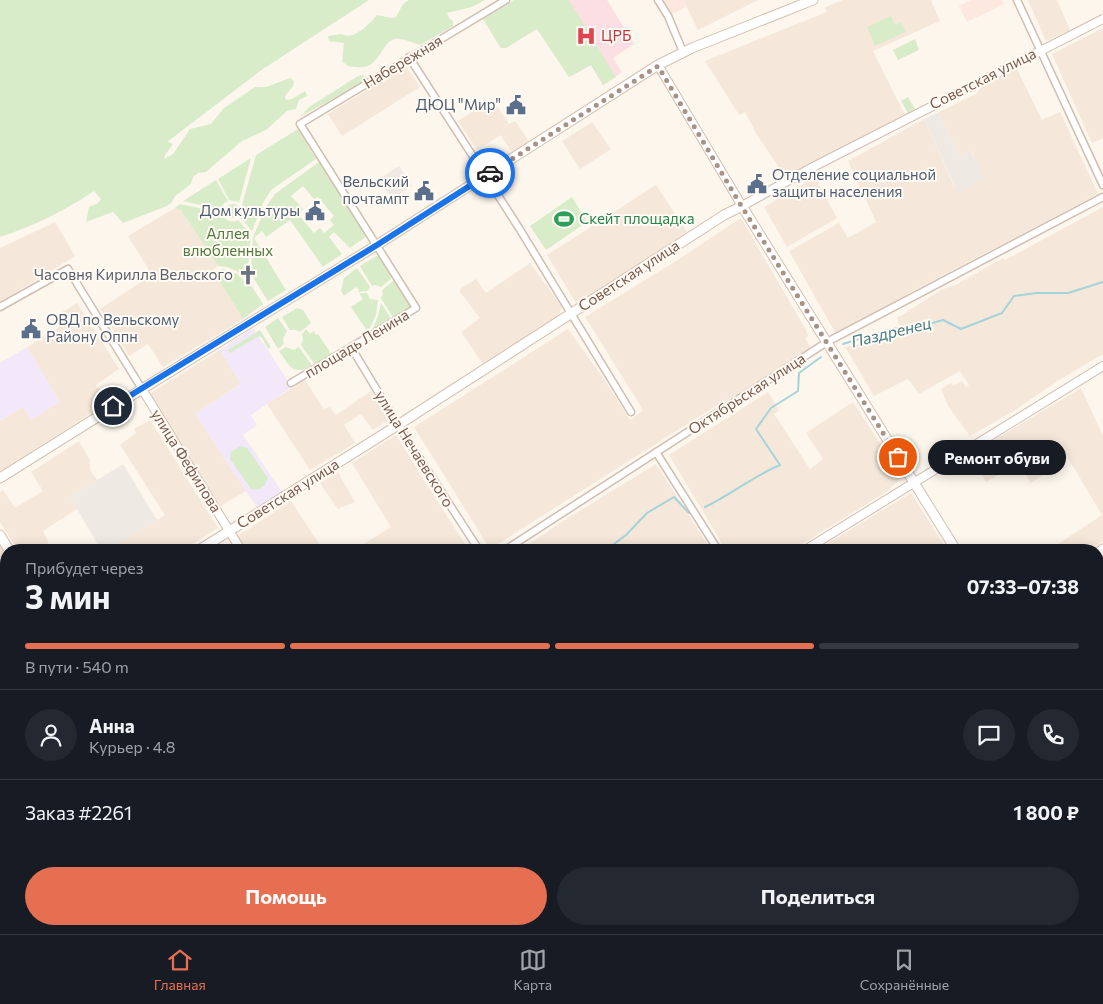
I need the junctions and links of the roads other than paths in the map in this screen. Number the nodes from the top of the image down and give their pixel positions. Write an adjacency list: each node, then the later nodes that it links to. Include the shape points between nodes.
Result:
1 (506, 0): 8 (street, Набережная)
2 (658, 0): 7 (street)
3 (813, 0): 7 (main road)
4 (1017, 0): 6 (street)
5 (1103, 18): 6 (street, Советская улица)
6 (1040, 50): 12 (street); 14 (street, Советская улица)
7 (683, 52): 9 (main road)
8 (410, 57): 10 (street, Набережная); 11 (street)
9 (658, 66): 11 (main road); 14 (street)
10 (300, 124): 15 (street, площадь Ленина)
11 (485, 176): 15 (main road); 17 (street)
12 (1103, 185)
13 (1103, 197): 18 (street, Октябрьская улица)
14 (742, 206): 17 (main road, Советская улица); 18 (main road)
15 (377, 245): 19 (street, площадь Ленина, via 416,308); 22 (main road)
16 (0, 307): 22 (street, улица Фефилова, via 68,269)
17 (572, 313): 23 (street); 24 (main road, Советская улица)
18 (827, 342): 25 (street, Октябрьская улица); 27 (main road)
19 (351, 347): 21 (street, площадь Ленина); 24 (street, улица Нечаевского)
20 (1103, 366): 27 (street)
21 (291, 383)
22 (142, 389): 26 (main road); 28 (street, улица Фефилова)
23 (631, 412)
24 (398, 425): 28 (main road, Советская улица); 31 (street, улица Нечаевского)
25 (656, 452): 32 (street, Октябрьская улица); 33 (street)
26 (0, 478)
27 (914, 483): 34 (street); 35 (main road)
28 (229, 531): 29 (main road, Советская улица); 30 (street, улица Фефилова)
29 (208, 544)
30 (237, 544)
31 (475, 544)
32 (514, 544)
33 (714, 544)
34 (815, 544)
35 (952, 544)

